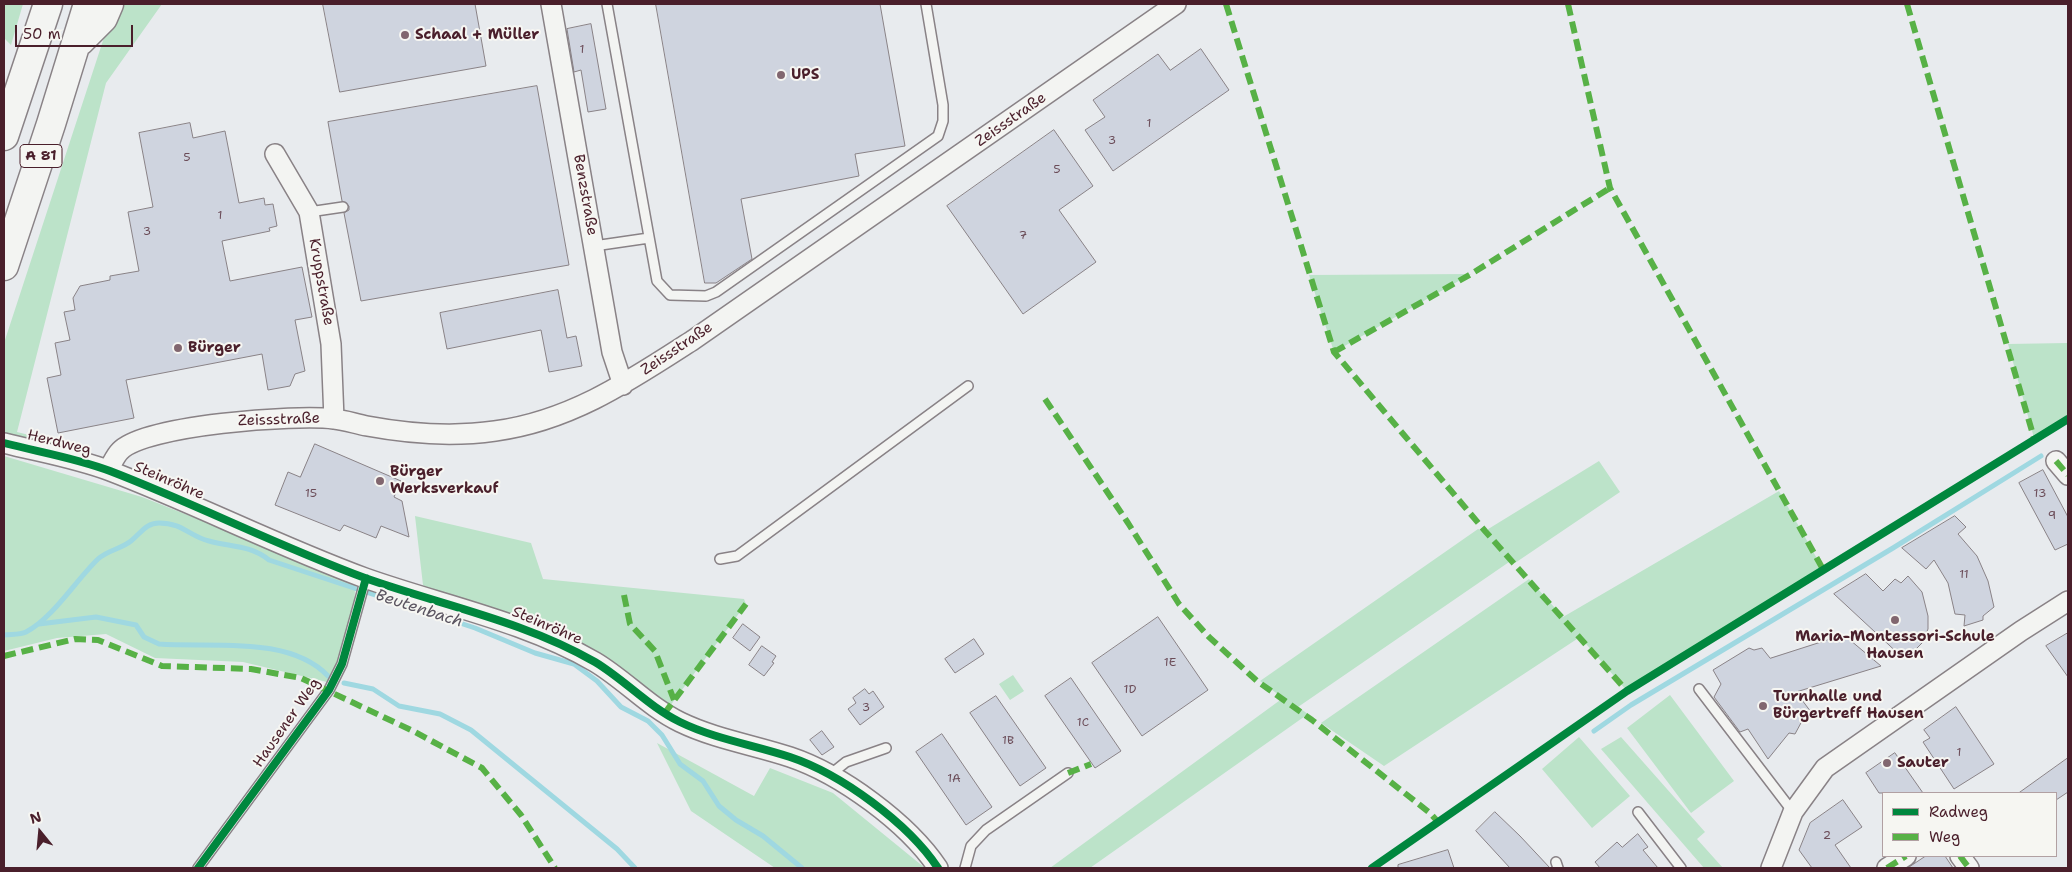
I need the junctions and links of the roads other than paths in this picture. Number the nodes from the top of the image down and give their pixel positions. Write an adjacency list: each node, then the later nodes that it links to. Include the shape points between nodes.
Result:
1 (48, 4): 9 (highway, A 81)
2 (88, 4): 8 (highway, A 81)
3 (109, 4): 8 (highway, via 103,18)
4 (551, 4): 14 (street, Benzstraße)
5 (607, 4): 13 (lane)
6 (926, 4): 13 (lane, via 943,105 943,121 938,136 706,296 670,295 661,288)
7 (1176, 4): 16 (street, Zeissstraße, via 923,182)
8 (75, 46): 15 (highway, A 81)
9 (4, 136)
10 (275, 154): 12 (street, Kruppstraße)
11 (343, 206): 12 (lane)
12 (309, 212): 18 (street, Kruppstraße, via 331,344)
13 (649, 238): 14 (lane)
14 (594, 246): 16 (street, Benzstraße, via 612,352)
15 (4, 266)
16 (623, 386): 18 (street, Zeissstraße, via 578,409 537,423 497,431 418,434)
17 (968, 386): 23 (lane, via 737,556)
18 (334, 419): 21 (street, Zeissstraße, via 288,417 247,420 144,437 120,450)
19 (4, 443): 21 (street, Herdweg)
20 (2056, 460): 22 (street)
21 (108, 470): 24 (street, Steinröhre)
22 (2068, 475)
23 (720, 559)
24 (365, 582): 29 (street, Steinröhre, via 546,639 596,663 664,714 682,723 791,757); 34 (lane, Hausener Weg, via 342,664 329,690)
25 (2068, 601): 31 (street, via 1825,768)
26 (1698, 689): 31 (lane)
27 (886, 748): 29 (lane, via 846,762)
28 (1068, 773): 36 (lane, via 986,830 971,846)
29 (831, 774): 35 (street, Steinröhre, via 908,834)
30 (1638, 812): 37 (lane)
31 (1793, 812): 38 (street)
32 (1904, 857): 39 (street)
33 (1961, 857): 40 (street)
34 (198, 868)
35 (938, 868)
36 (965, 868)
37 (1681, 868)
38 (1771, 868)
39 (1887, 868)
40 (1969, 868)

